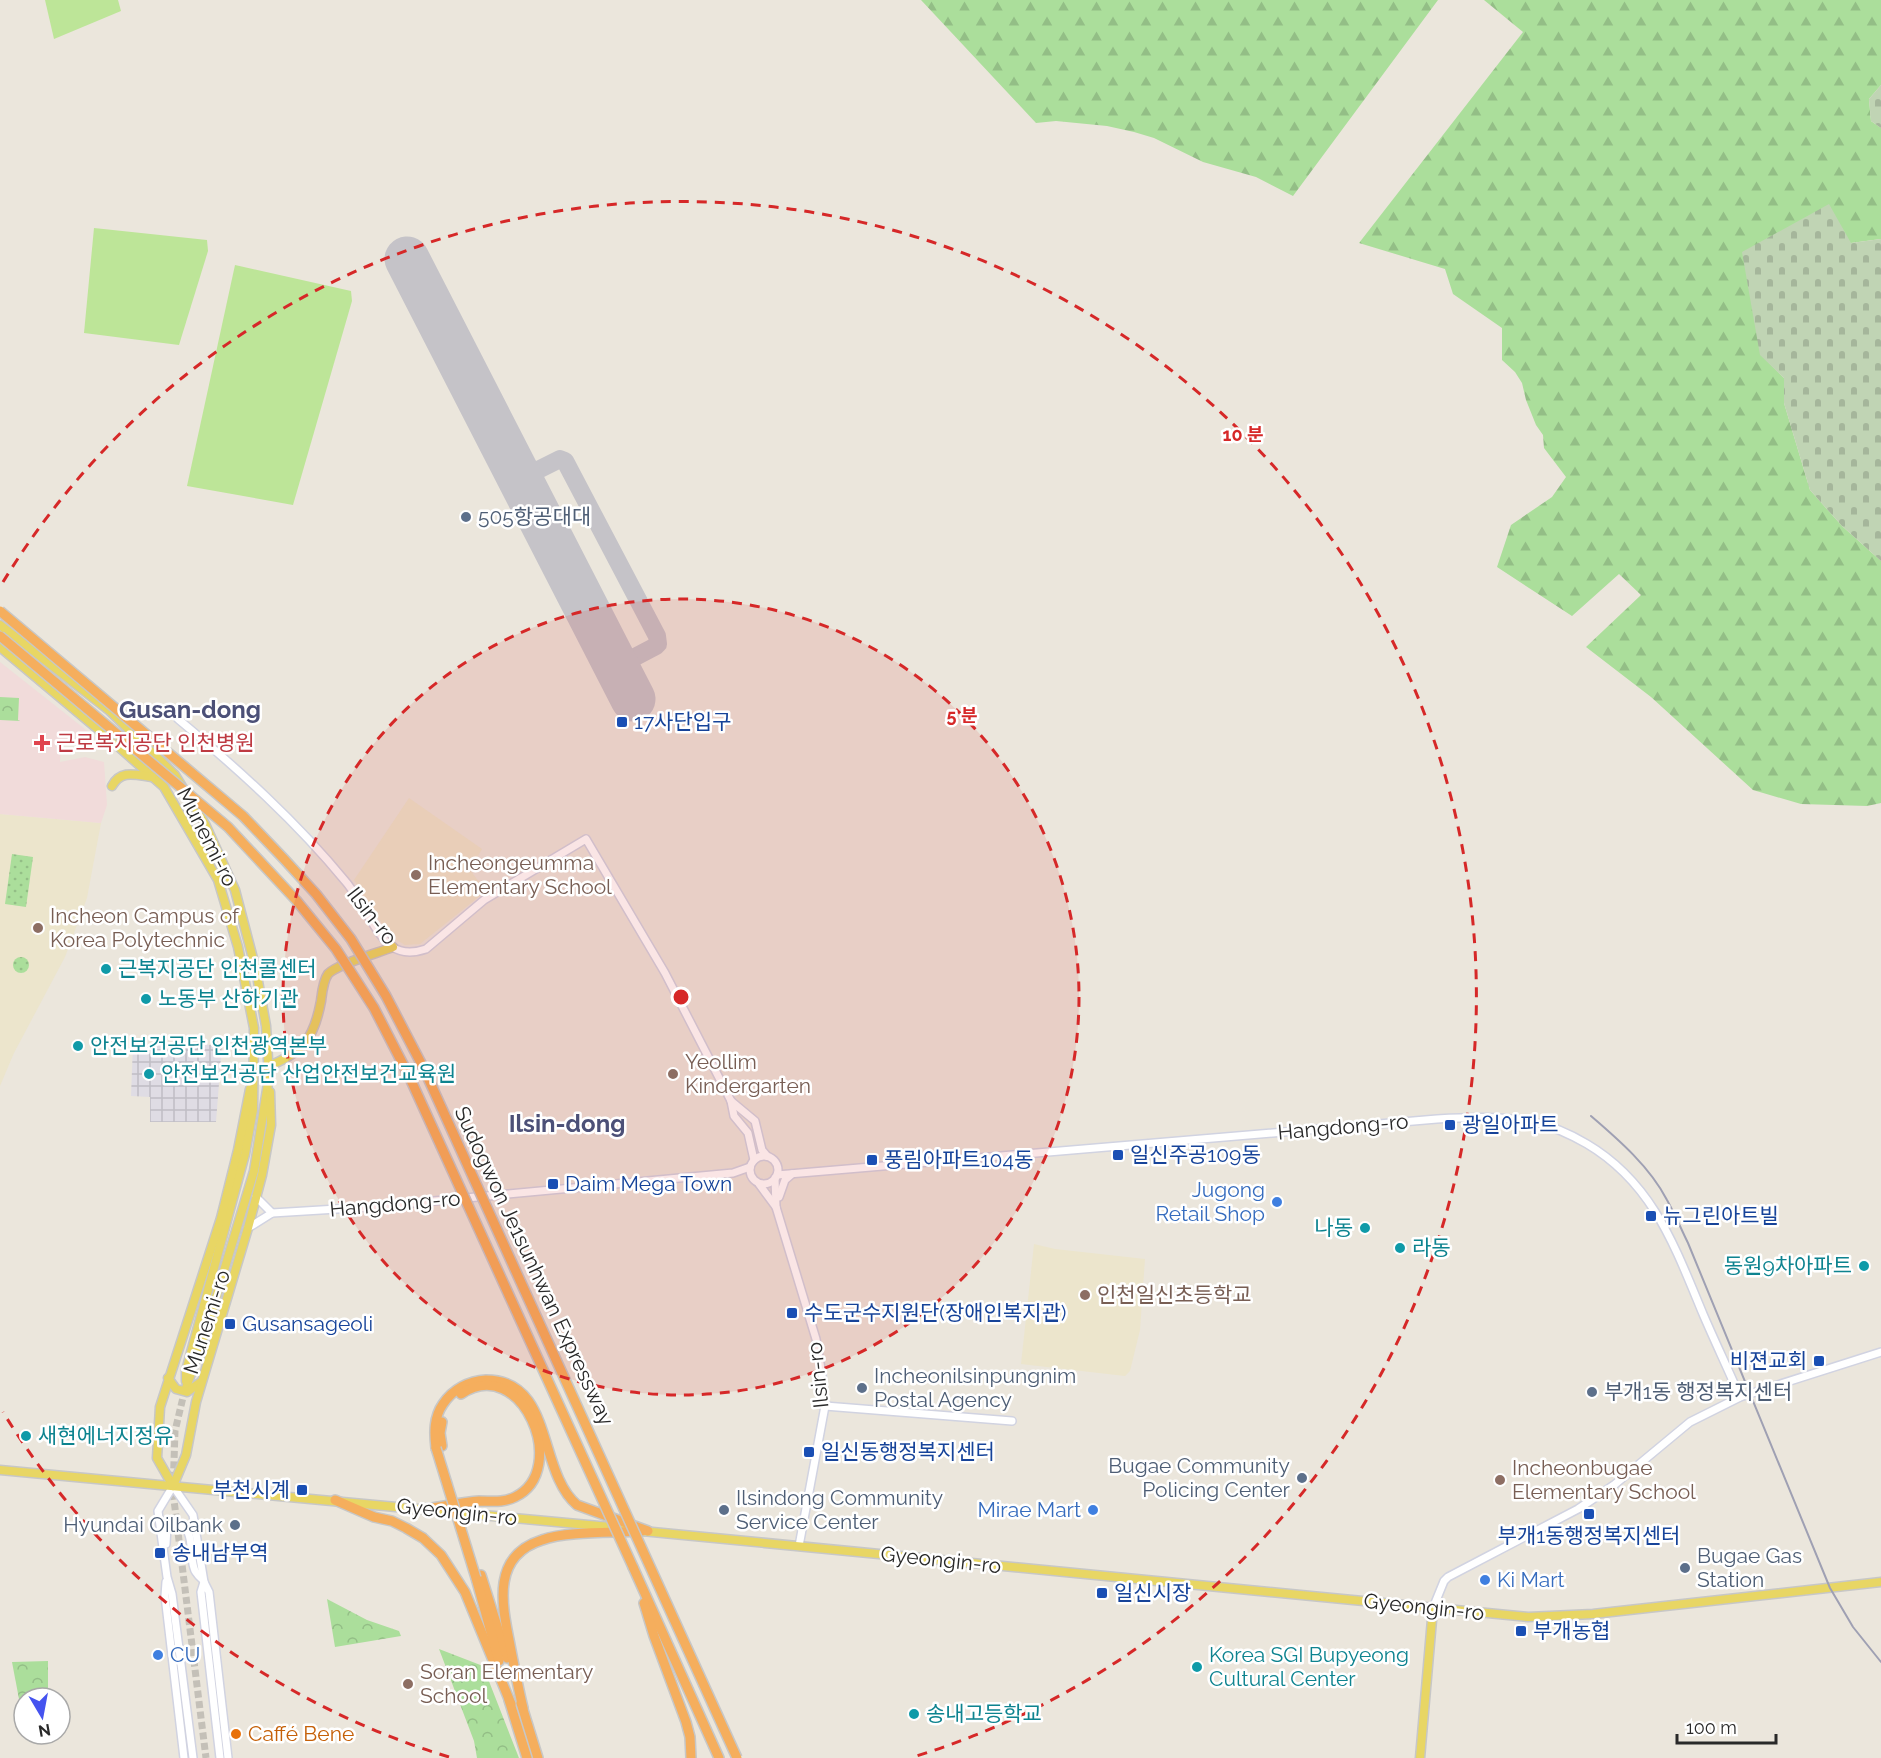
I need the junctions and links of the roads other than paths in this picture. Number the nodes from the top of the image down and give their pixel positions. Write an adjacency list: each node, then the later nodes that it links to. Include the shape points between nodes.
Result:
1 (0, 612): 53 (highway, Sudogwon Je1sunhwan Expressway, bridge, via 243,816 316,894 351,939 423,1067)
2 (0, 625): 9 (main road, Munemi-ro, via 111,711 175,776 205,824 235,890 256,970)
3 (0, 636): 37 (highway, Sudogwon Je1sunhwan Expressway, bridge, via 228,827 336,949 374,1008 409,1076)
4 (0, 647): 6 (main road, Munemi-ro)
5 (178, 719): 8 (street, Ilsin-ro, via 249,779 292,822 347,883)
6 (153, 777): 7 (main road, via 124,775 116,778); 10 (main road, Munemi-ro, via 164,787 218,880 246,983 254,1028)
7 (112, 786)
8 (393, 947): 9 (main road, via 335,968 327,976 313,1032 289,1058); 12 (street, Ilsin-ro, via 409,952 426,949 484,900 586,838 665,973)
9 (268, 1066): 11 (main road, Munemi-ro)
10 (253, 1074): 11 (main road, Munemi-ro, via 253,1110 244,1154 186,1371 186,1388 254,1171); 25 (main road, via 221,1218)
11 (269, 1077): 20 (main road, via 271,1125)
12 (731, 1101): 13 (street, Ilsin-ro, via 755,1121); 14 (street, Ilsin-ro, via 734,1116 748,1133)
13 (767, 1156): 14 (street); 15 (street)
14 (752, 1163): 16 (street, Hangdong-ro); 19 (street, via 750,1175)
15 (777, 1165): 17 (street); 18 (street)
16 (733, 1173): 19 (street, Hangdong-ro); 22 (street, Hangdong-ro)
17 (794, 1173): 18 (street, Hangdong-ro); 21 (street, via 785,1180); 27 (street, Hangdong-ro, via 1437,1119 1485,1117 1533,1122 1575,1137 1596,1150 1641,1190 1671,1237)
18 (776, 1177): 19 (street, via 768,1184); 21 (street, Ilsin-ro)
19 (757, 1182): 21 (street, Ilsin-ro)
20 (256, 1197): 22 (street); 23 (main road)
21 (776, 1207): 28 (street, Ilsin-ro, via 816,1339)
22 (272, 1213): 23 (street, Hangdong-ro)
23 (248, 1228): 26 (main road)
24 (1881, 1352): 27 (street)
25 (168, 1378): 26 (main road, via 176,1389 187,1392); 32 (main road, via 160,1407 157,1458)
26 (202, 1381): 32 (main road, via 186,1455)
27 (1740, 1397): 42 (street, via 1690,1422 1614,1485 1578,1509 1448,1577)
28 (825, 1406): 29 (street); 36 (street, Ilsin-ro)
29 (1012, 1421)
30 (439, 1447): 34 (highway, via 442,1421 456,1398 465,1391 494,1387 516,1396 530,1413 540,1465 531,1484 508,1501); 35 (highway, via 434,1434 436,1420 451,1394 479,1381 508,1384 528,1399 536,1411 557,1477 568,1497 577,1505); 39 (highway, bridge)
31 (0, 1470): 32 (main road, Gyeongin-ro)
32 (173, 1486): 33 (main road, Gyeongin-ro); 38 (street, via 158,1511); 40 (street, via 193,1515)
33 (335, 1500): 34 (main road, Gyeongin-ro); 43 (highway, via 392,1521 423,1538 441,1555 465,1592)
34 (424, 1509): 35 (main road, Gyeongin-ro)
35 (648, 1531): 36 (main road, Gyeongin-ro); 44 (highway, via 543,1539 516,1556 501,1593)
36 (799, 1546): 42 (main road, Gyeongin-ro)
37 (633, 1567): 51 (highway, via 686,1722); 52 (highway, Sudogwon Je1sunhwan Expressway)
38 (167, 1577): 40 (street, via 170,1569 165,1538 167,1527 175,1522 190,1535 194,1570); 45 (street, via 165,1596); 46 (street)
39 (479, 1577): 43 (highway); 44 (highway)
40 (204, 1582): 47 (street, via 201,1592); 48 (street, via 209,1592)
41 (1881, 1582): 42 (main road, Gyeongin-ro, via 1580,1615 1524,1616)
42 (1433, 1608): 54 (main road)
43 (511, 1704): 49 (highway)
44 (523, 1707): 50 (highway)
45 (184, 1758)
46 (193, 1758)
47 (220, 1758)
48 (228, 1758)
49 (527, 1758)
50 (538, 1758)
51 (691, 1758)
52 (719, 1758)
53 (737, 1758)
54 (1420, 1758)

